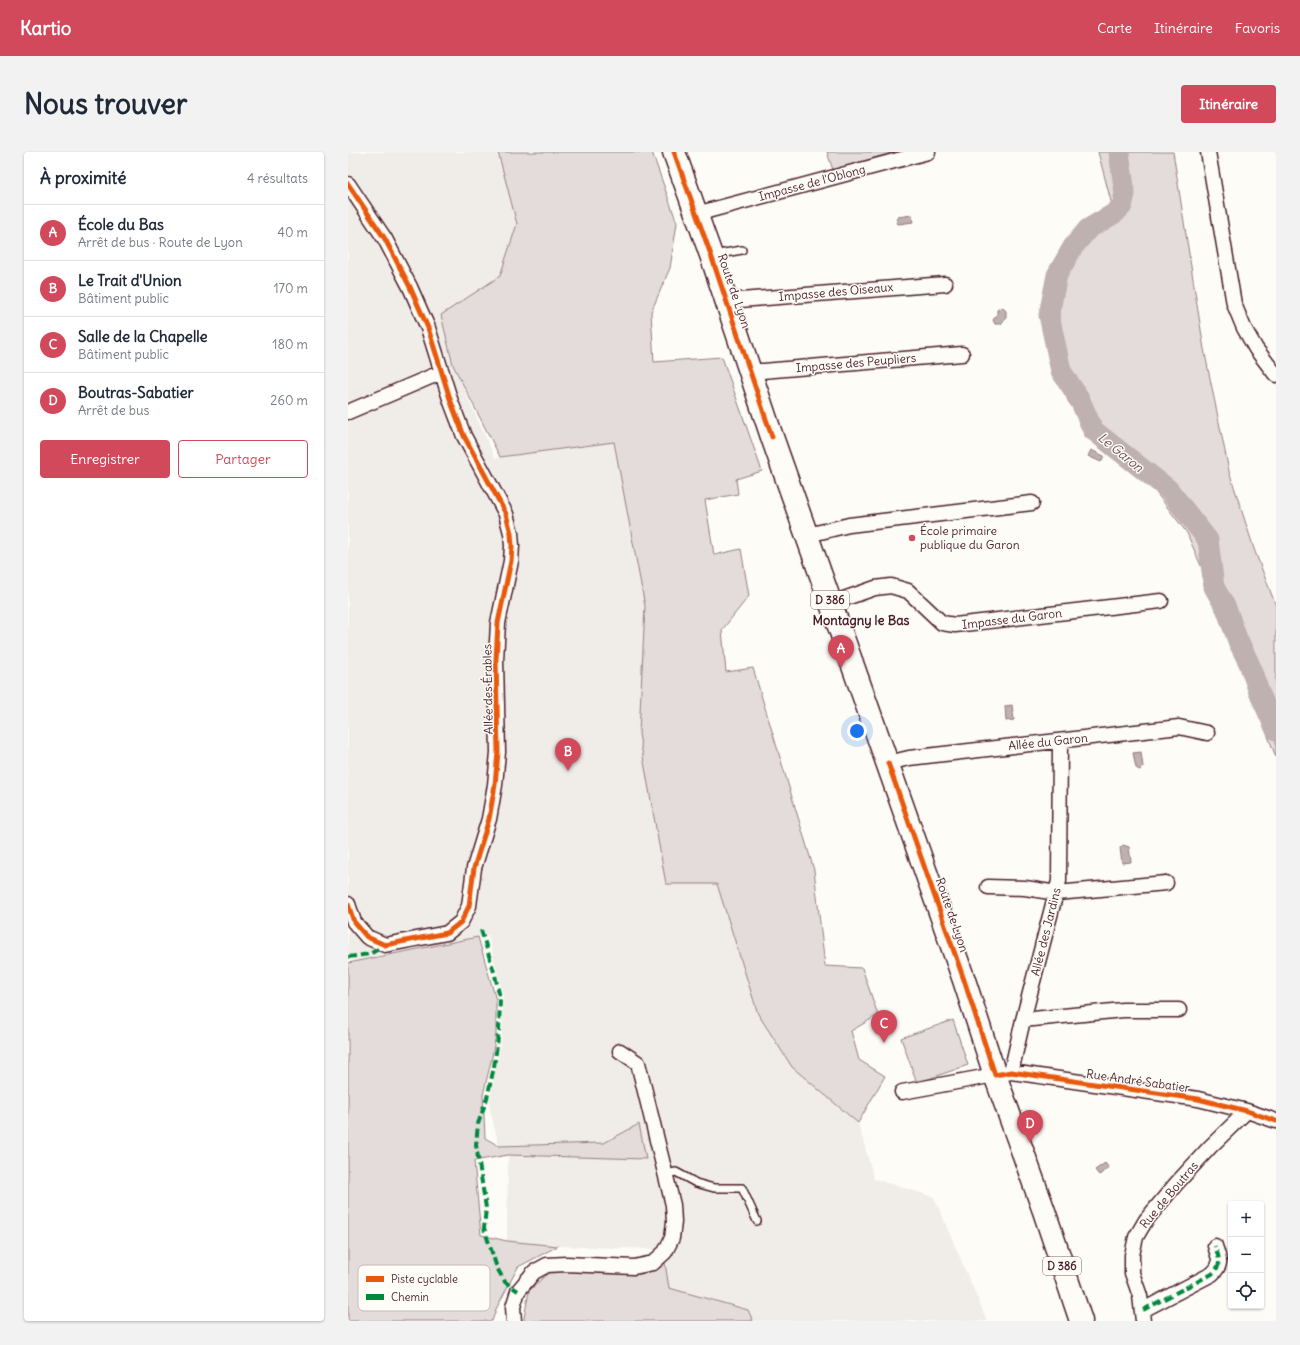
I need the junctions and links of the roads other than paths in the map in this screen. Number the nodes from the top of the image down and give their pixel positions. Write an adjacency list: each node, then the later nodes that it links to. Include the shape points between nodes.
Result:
1 (674, 152): 5 (main road, Route de Lyon / D 386)
2 (928, 152): 5 (street, Impasse de l'Oblong)
3 (1208, 152): 13 (street, via 1234,304 1256,349)
4 (348, 184): 11 (street, Allée des Érables, via 385,240 410,287 428,328)
5 (696, 214): 7 (main road, Route de Lyon / D 386)
6 (742, 250): 7 (lane)
7 (711, 255): 9 (main road, Route de Lyon / D 386)
8 (945, 284): 9 (street, Impasse des Oiseaux)
9 (727, 301): 12 (main road, Route de Lyon / D 386)
10 (962, 354): 12 (street, Impasse des Peupliers)
11 (442, 372): 14 (street); 25 (street, Allée des Érables, via 464,436 506,514 511,533 511,561 498,623 498,752 489,819 474,868 468,906 462,922 447,933 385,945 367,937 354,922)
12 (750, 372): 16 (main road, Route de Lyon / D 386)
13 (1276, 375)
14 (348, 412)
15 (1032, 503): 16 (street, via 849,525)
16 (808, 535): 18 (main road, Route de Lyon / D 386)
17 (1161, 601): 18 (street, Impasse du Garon, via 955,626 942,623 908,591 891,586 875,588)
18 (832, 603): 21 (main road, Route de Lyon / D 386)
19 (1207, 733): 20 (street, Allée du Garon, via 1179,727)
20 (1060, 741): 21 (street, Allée du Garon, via 909,758); 24 (street, Allée des Jardins)
21 (888, 763): 29 (main road, Route de Lyon / D 386, via 964,980)
22 (1166, 883): 24 (street)
23 (988, 887): 24 (street, via 1025,888)
24 (1057, 893): 27 (street, Allée des Jardins)
25 (348, 904)
26 (1179, 1010): 27 (street, via 1123,1010)
27 (1023, 1020): 29 (street, Allée des Jardins)
28 (620, 1051): 33 (street, via 638,1063)
29 (1003, 1074): 30 (street, Rue André Sabatier); 31 (street, Rue André Sabatier, via 1198,1099); 38 (main road, D 386, via 1044,1211)
30 (902, 1092)
31 (1248, 1111): 32 (street, Rue André Sabatier); 36 (street, Rue de Boutras, via 1176,1184 1146,1220 1136,1237 1132,1273 1140,1296)
32 (1276, 1121)
33 (665, 1174): 34 (lane, via 676,1172 714,1188 742,1188); 37 (street, via 673,1205 674,1222 672,1238 666,1252 652,1263 634,1266 547,1265 534,1272 518,1291 513,1307)
34 (757, 1221)
35 (1215, 1246): 36 (street, via 1220,1262 1212,1274)
36 (1143, 1316)
37 (514, 1321)
38 (1081, 1321)

